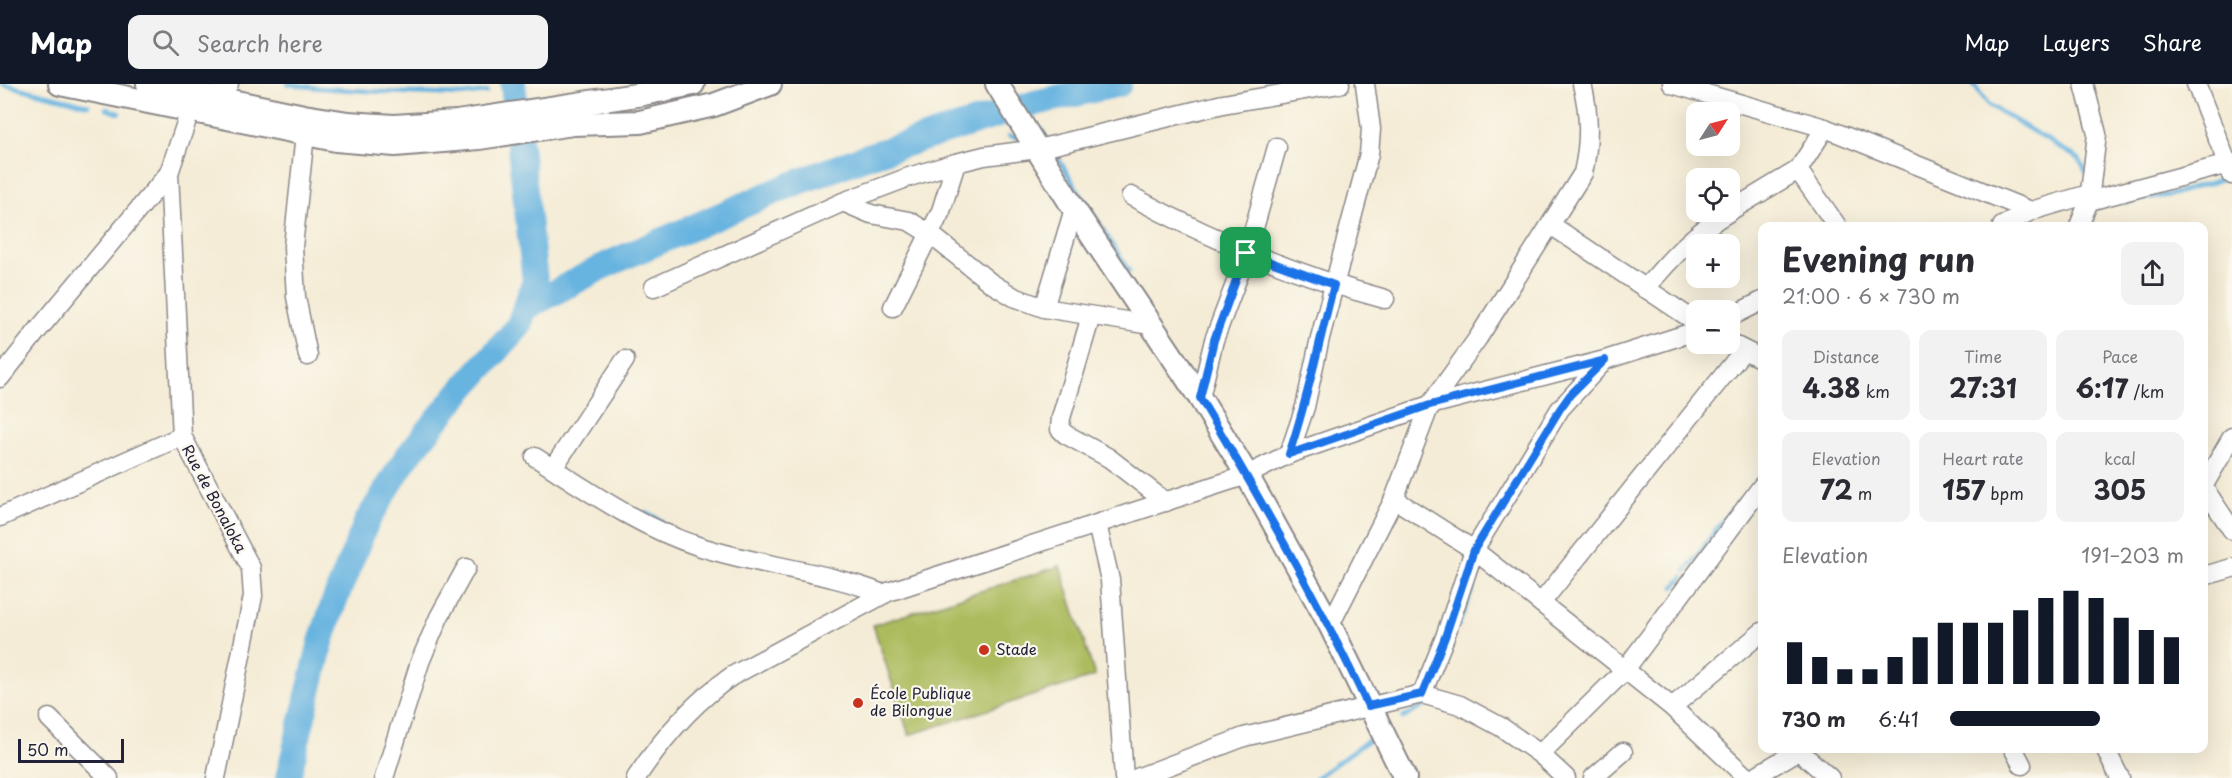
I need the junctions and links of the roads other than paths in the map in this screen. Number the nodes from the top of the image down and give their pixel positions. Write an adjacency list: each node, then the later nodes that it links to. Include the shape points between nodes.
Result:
1 (60, 84): 14 (main road)
2 (148, 84): 13 (main road)
3 (693, 84): 15 (main road)
4 (770, 84): 15 (main road, via 714,105 640,122)
5 (1340, 84): 19 (street)
6 (1365, 84): 38 (street, via 1371,142)
7 (1582, 84): 35 (street, via 1589,124 1588,149 1582,173)
8 (1672, 84): 11 (street)
9 (2084, 84): 26 (street, via 2097,134)
10 (2196, 84): 22 (street)
11 (1700, 87): 16 (street)
12 (1001, 90): 19 (main road)
13 (221, 94): 14 (main road); 17 (main road, via 315,118); 18 (main road)
14 (190, 111): 24 (street, Rue de Bonaloka)
15 (572, 114): 17 (main road)
16 (1825, 128): 23 (street); 30 (street)
17 (477, 129): 18 (main road, via 395,145)
18 (305, 134): 52 (street, via 292,247 296,297)
19 (1033, 142): 21 (street); 29 (main road)
20 (1277, 147): 37 (street)
21 (956, 163): 27 (street); 36 (street)
22 (2230, 168): 26 (street)
23 (1797, 170): 28 (street); 32 (street)
24 (169, 173): 56 (street); 59 (street, Rue de Bonaloka)
25 (1131, 196): 37 (street)
26 (2089, 197): 30 (street); 34 (street)
27 (843, 202): 36 (street, via 872,214 909,222); 39 (street)
28 (1740, 204)
29 (1074, 209): 44 (street); 48 (main road)
30 (2031, 211): 33 (street)
31 (1714, 222): 40 (street, via 1673,255)
32 (1833, 222)
33 (2010, 222)
34 (2080, 222)
35 (1551, 225): 40 (street); 58 (street)
36 (930, 234): 43 (street); 44 (street, via 991,283)
37 (1246, 253): 38 (street); 57 (street, via 1214,340)
38 (1334, 285): 41 (street); 61 (street, via 1305,407)
39 (654, 287)
40 (1645, 289): 47 (street)
41 (1385, 299)
42 (1758, 303): 45 (street)
43 (893, 307)
44 (1044, 308): 46 (street)
45 (1740, 311)
46 (1091, 316): 48 (street); 69 (street, via 1060,429 1109,458)
47 (1686, 316)
48 (1151, 326): 57 (main road)
49 (1686, 334): 55 (street)
50 (1740, 349): 53 (street)
51 (1731, 354): 78 (street)
52 (308, 356)
53 (1758, 357)
54 (625, 360): 63 (street)
55 (1605, 360): 58 (street); 73 (street, via 1560,409)
56 (0, 378)
57 (1200, 398): 64 (main road)
58 (1430, 405): 61 (street); 68 (street)
59 (182, 436): 70 (street); 92 (street, Rue de Bonaloka, via 250,568 253,583)
60 (2232, 437): 65 (street)
61 (1289, 454): 64 (street)
62 (535, 457): 63 (street)
63 (553, 468): 77 (street, via 668,535 747,560)
64 (1247, 475): 69 (street); 79 (main road)
65 (2208, 480)
66 (1758, 491): 81 (street)
67 (2208, 493): 72 (street)
68 (1394, 499): 73 (street); 79 (street)
69 (1166, 502): 71 (street)
70 (0, 517)
71 (1097, 524): 77 (street); 95 (street, via 1110,580)
72 (2232, 530)
73 (1474, 550): 78 (street); 82 (street)
74 (2232, 567): 76 (street)
75 (466, 568): 93 (street, via 420,662)
76 (2208, 575)
77 (883, 594): 94 (street, via 715,688 673,729)
78 (1541, 603): 81 (street)
79 (1330, 625): 83 (main road)
80 (1758, 635): 84 (street)
81 (1624, 670): 84 (street); 90 (street)
82 (1422, 694): 83 (street); 90 (street, via 1460,705)
83 (1368, 706): 96 (street, via 1244,737); 97 (main road)
84 (1672, 707): 100 (street)
85 (48, 718): 91 (street)
86 (1623, 752): 99 (street)
87 (1796, 753): 101 (street)
88 (1804, 753): 102 (street)
89 (2108, 753): 103 (street)
90 (1540, 754): 98 (street)
91 (109, 778)
92 (216, 778)
93 (384, 778)
94 (636, 778)
95 (1124, 778)
96 (1137, 778)
97 (1405, 778)
98 (1566, 778)
99 (1593, 778)
100 (1747, 778)
101 (1752, 778)
102 (1830, 778)
103 (2120, 778)

